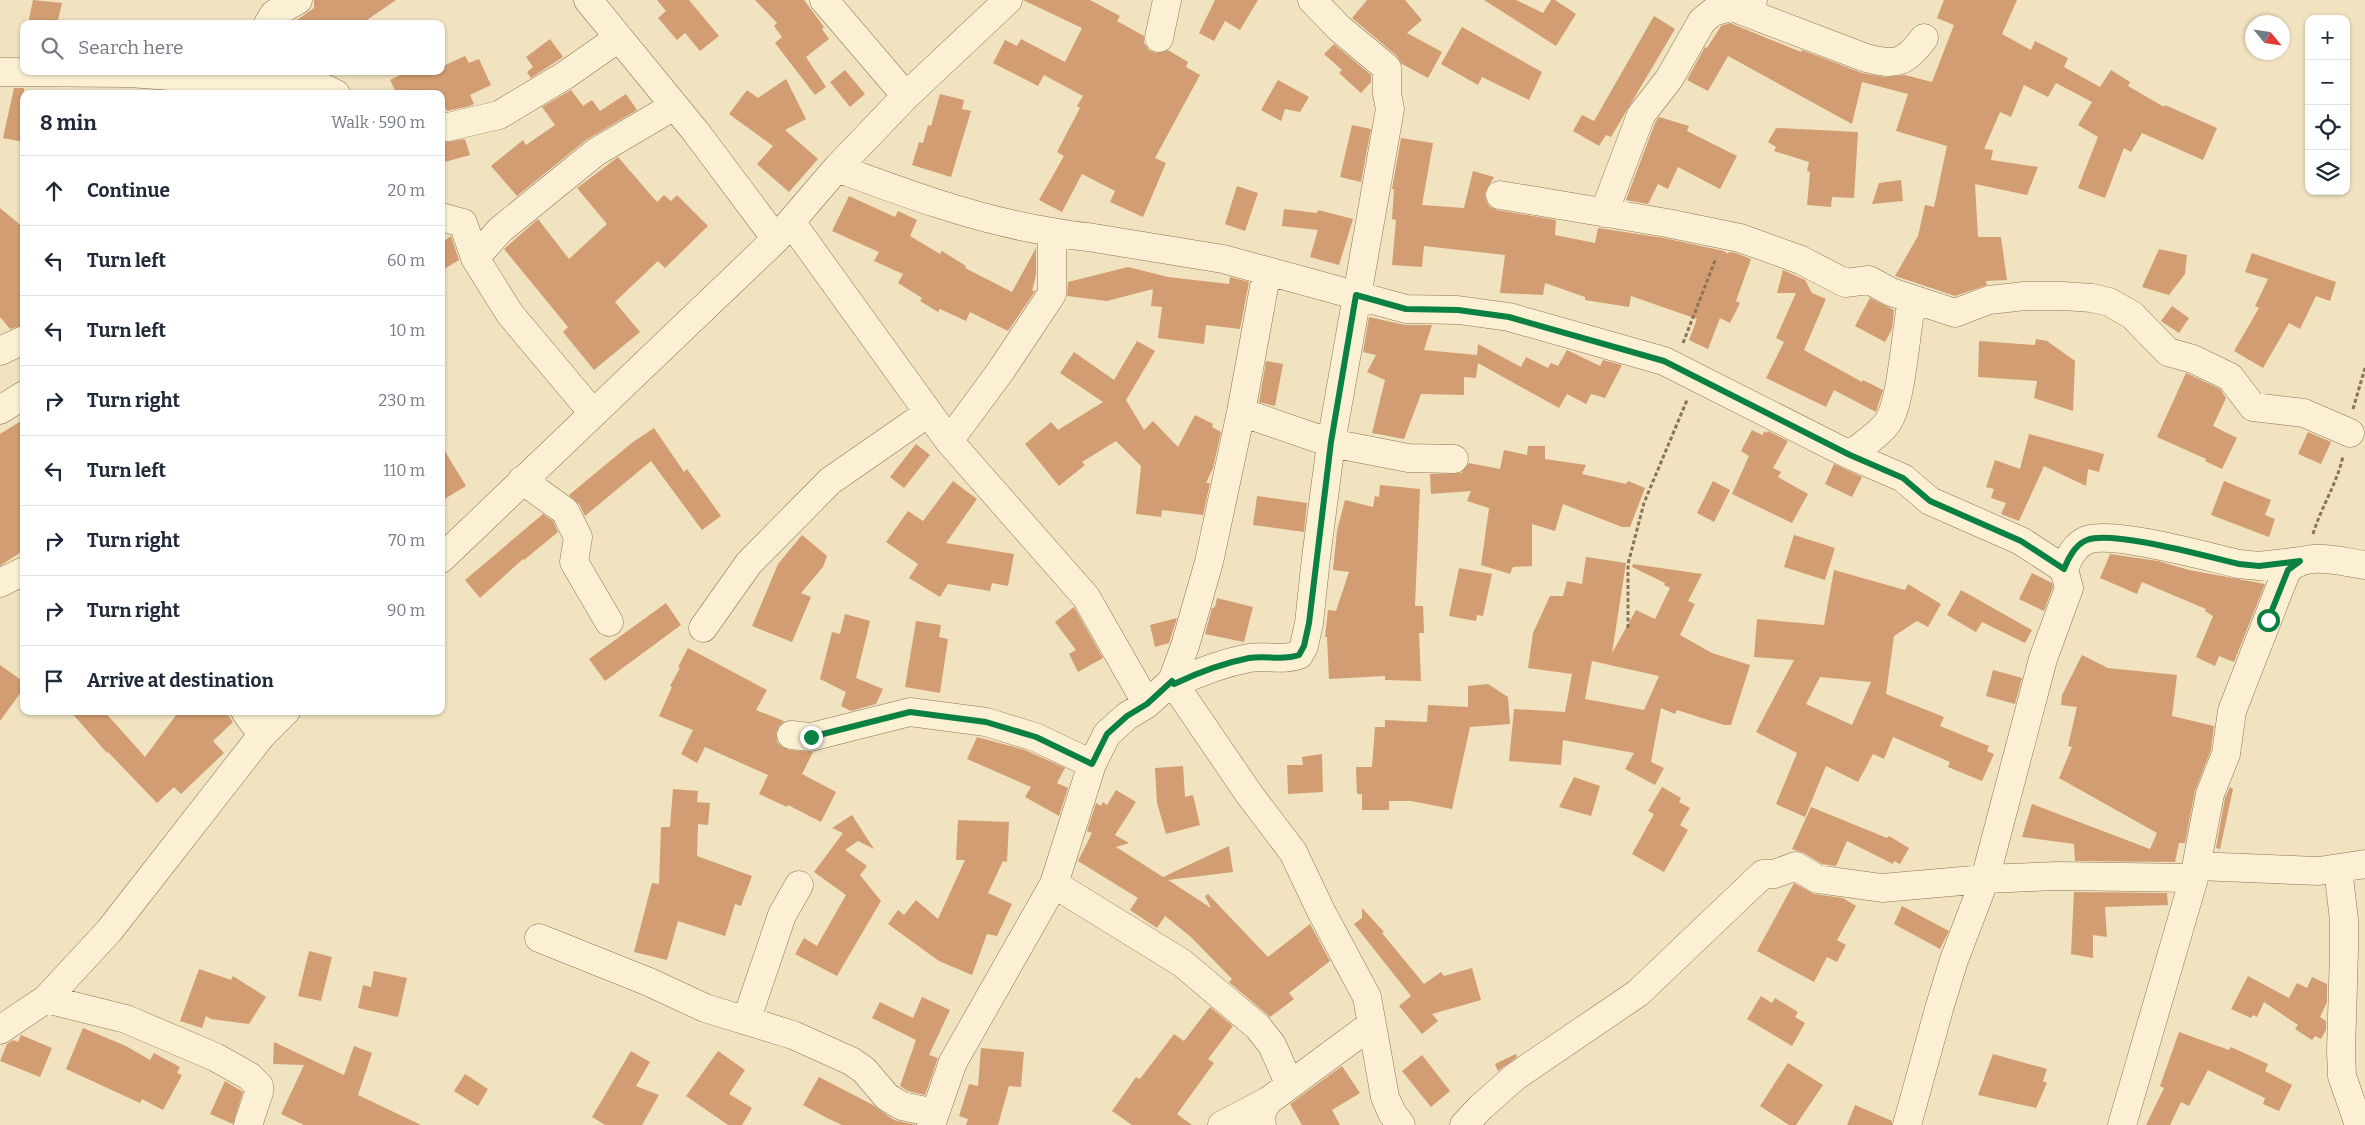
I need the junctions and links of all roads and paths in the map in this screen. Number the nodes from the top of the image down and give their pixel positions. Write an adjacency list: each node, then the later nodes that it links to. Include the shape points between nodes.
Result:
1 (298, 0): 8 (street, via 274,14)
2 (588, 0): 11 (street)
3 (824, 0): 17 (street)
4 (1008, 0): 17 (street)
5 (1167, 0): 9 (street)
6 (1312, 0): 29 (street, via 1339,28 1387,68 1390,109)
7 (1743, 3): 10 (street, via 1866,58 1885,63 1900,62 1912,54); 22 (street, via 1713,12 1702,21 1669,79 1641,115)
8 (270, 20)
9 (1159, 38)
10 (1924, 38)
11 (617, 39): 18 (street); 19 (street, via 499,115)
12 (0, 72): 13 (street)
13 (20, 72)
14 (204, 75): 15 (street)
15 (241, 76): 16 (street, via 300,76)
16 (328, 90)
17 (906, 96): 20 (street)
18 (674, 106): 24 (street); 27 (street, via 596,152 500,230)
19 (445, 127)
20 (837, 168): 24 (street); 25 (street, via 992,221)
21 (1500, 195): 22 (street)
22 (1604, 213): 26 (street)
23 (445, 218): 27 (street, via 463,223)
24 (783, 231): 38 (street); 39 (street)
25 (1052, 232): 28 (street, via 1223,259); 41 (street, via 1052,294)
26 (1740, 238): 30 (street, via 1801,260 1845,283 1870,280); 34 (path, via 1724,236 1680,352)
27 (475, 258): 38 (street, via 510,314)
28 (1267, 271): 29 (street); 37 (street)
29 (1356, 295): 34 (street, via 1406,309 1458,310 1509,317 1664,361); 42 (street)
30 (1912, 300): 40 (street, via 1956,313 1989,300 2025,296 2073,296 2110,302 2132,315 2168,352 2193,359 2230,377 2252,407 2304,413); 43 (street, via 1900,378 1888,421)
31 (20, 342): 32 (street)
32 (0, 351)
33 (2365, 368): 40 (path, via 2352,410)
34 (1696, 378): 43 (street); 54 (path, via 1644,503 1628,564)
35 (20, 398): 36 (street)
36 (0, 410)
37 (1241, 412): 42 (street); 55 (street, via 1208,562)
38 (593, 413): 45 (street)
39 (928, 413): 41 (street); 53 (street, via 830,481 749,563)
40 (2350, 432): 47 (path, via 2339,474 2318,517)
41 (949, 441): 56 (street, via 1086,597)
42 (1331, 442): 44 (street, via 1408,458); 55 (street, via 1309,623 1299,655 1289,659 1247,659)
43 (1850, 455): 49 (street, via 1903,478 1930,501 2021,541)
44 (1454, 459)
45 (522, 480): 46 (street); 52 (street, via 565,511 578,537 574,562)
46 (445, 555)
47 (2305, 560): 48 (street); 49 (street, via 2259,566 2239,564 2111,536 2085,540 2075,549); 64 (street, via 2288,570 2232,711 2226,754 2210,794)
48 (2365, 565)
49 (2064, 569): 65 (street, via 2069,588 2043,659)
50 (20, 573): 51 (street)
51 (0, 583)
52 (610, 622)
53 (703, 628)
54 (1628, 628)
55 (1173, 682): 56 (street); 72 (street, via 1293,852 1367,997)
56 (1147, 704): 61 (street, via 1107,734)
57 (248, 715): 59 (street)
58 (282, 715): 59 (street)
59 (262, 735): 70 (street, via 109,930)
60 (791, 735): 61 (street, via 811,737 910,712 986,722 1036,737)
61 (1092, 764): 66 (street)
62 (2365, 864): 63 (street)
63 (2338, 869): 64 (street); 69 (street)
64 (2196, 872): 65 (street); 82 (street)
65 (1985, 879): 80 (street, via 1882,888 1817,879 1796,866 1774,874 1763,874 1638,993 1516,1076); 81 (street, via 1954,960)
66 (1054, 884): 74 (street, via 1182,962 1258,1027 1272,1045); 76 (street, via 953,1062)
67 (799, 885): 71 (street, via 782,915)
68 (540, 938): 71 (street, via 704,1008)
69 (2354, 968): 83 (street, via 2341,1050 2342,1076)
70 (46, 999): 73 (street); 77 (street, via 126,1019 215,1057 249,1076 259,1086 259,1092)
71 (746, 1021): 76 (street, via 793,1035 850,1061 864,1070 887,1097)
72 (1371, 1025): 74 (street); 79 (street, via 1385,1097)
73 (0, 1030)
74 (1289, 1083): 75 (street)
75 (1265, 1113): 78 (street)
76 (933, 1119)
77 (248, 1125)
78 (1222, 1125)
79 (1401, 1125)
80 (1464, 1125)
81 (1907, 1125)
82 (2122, 1125)
83 (2359, 1125)

